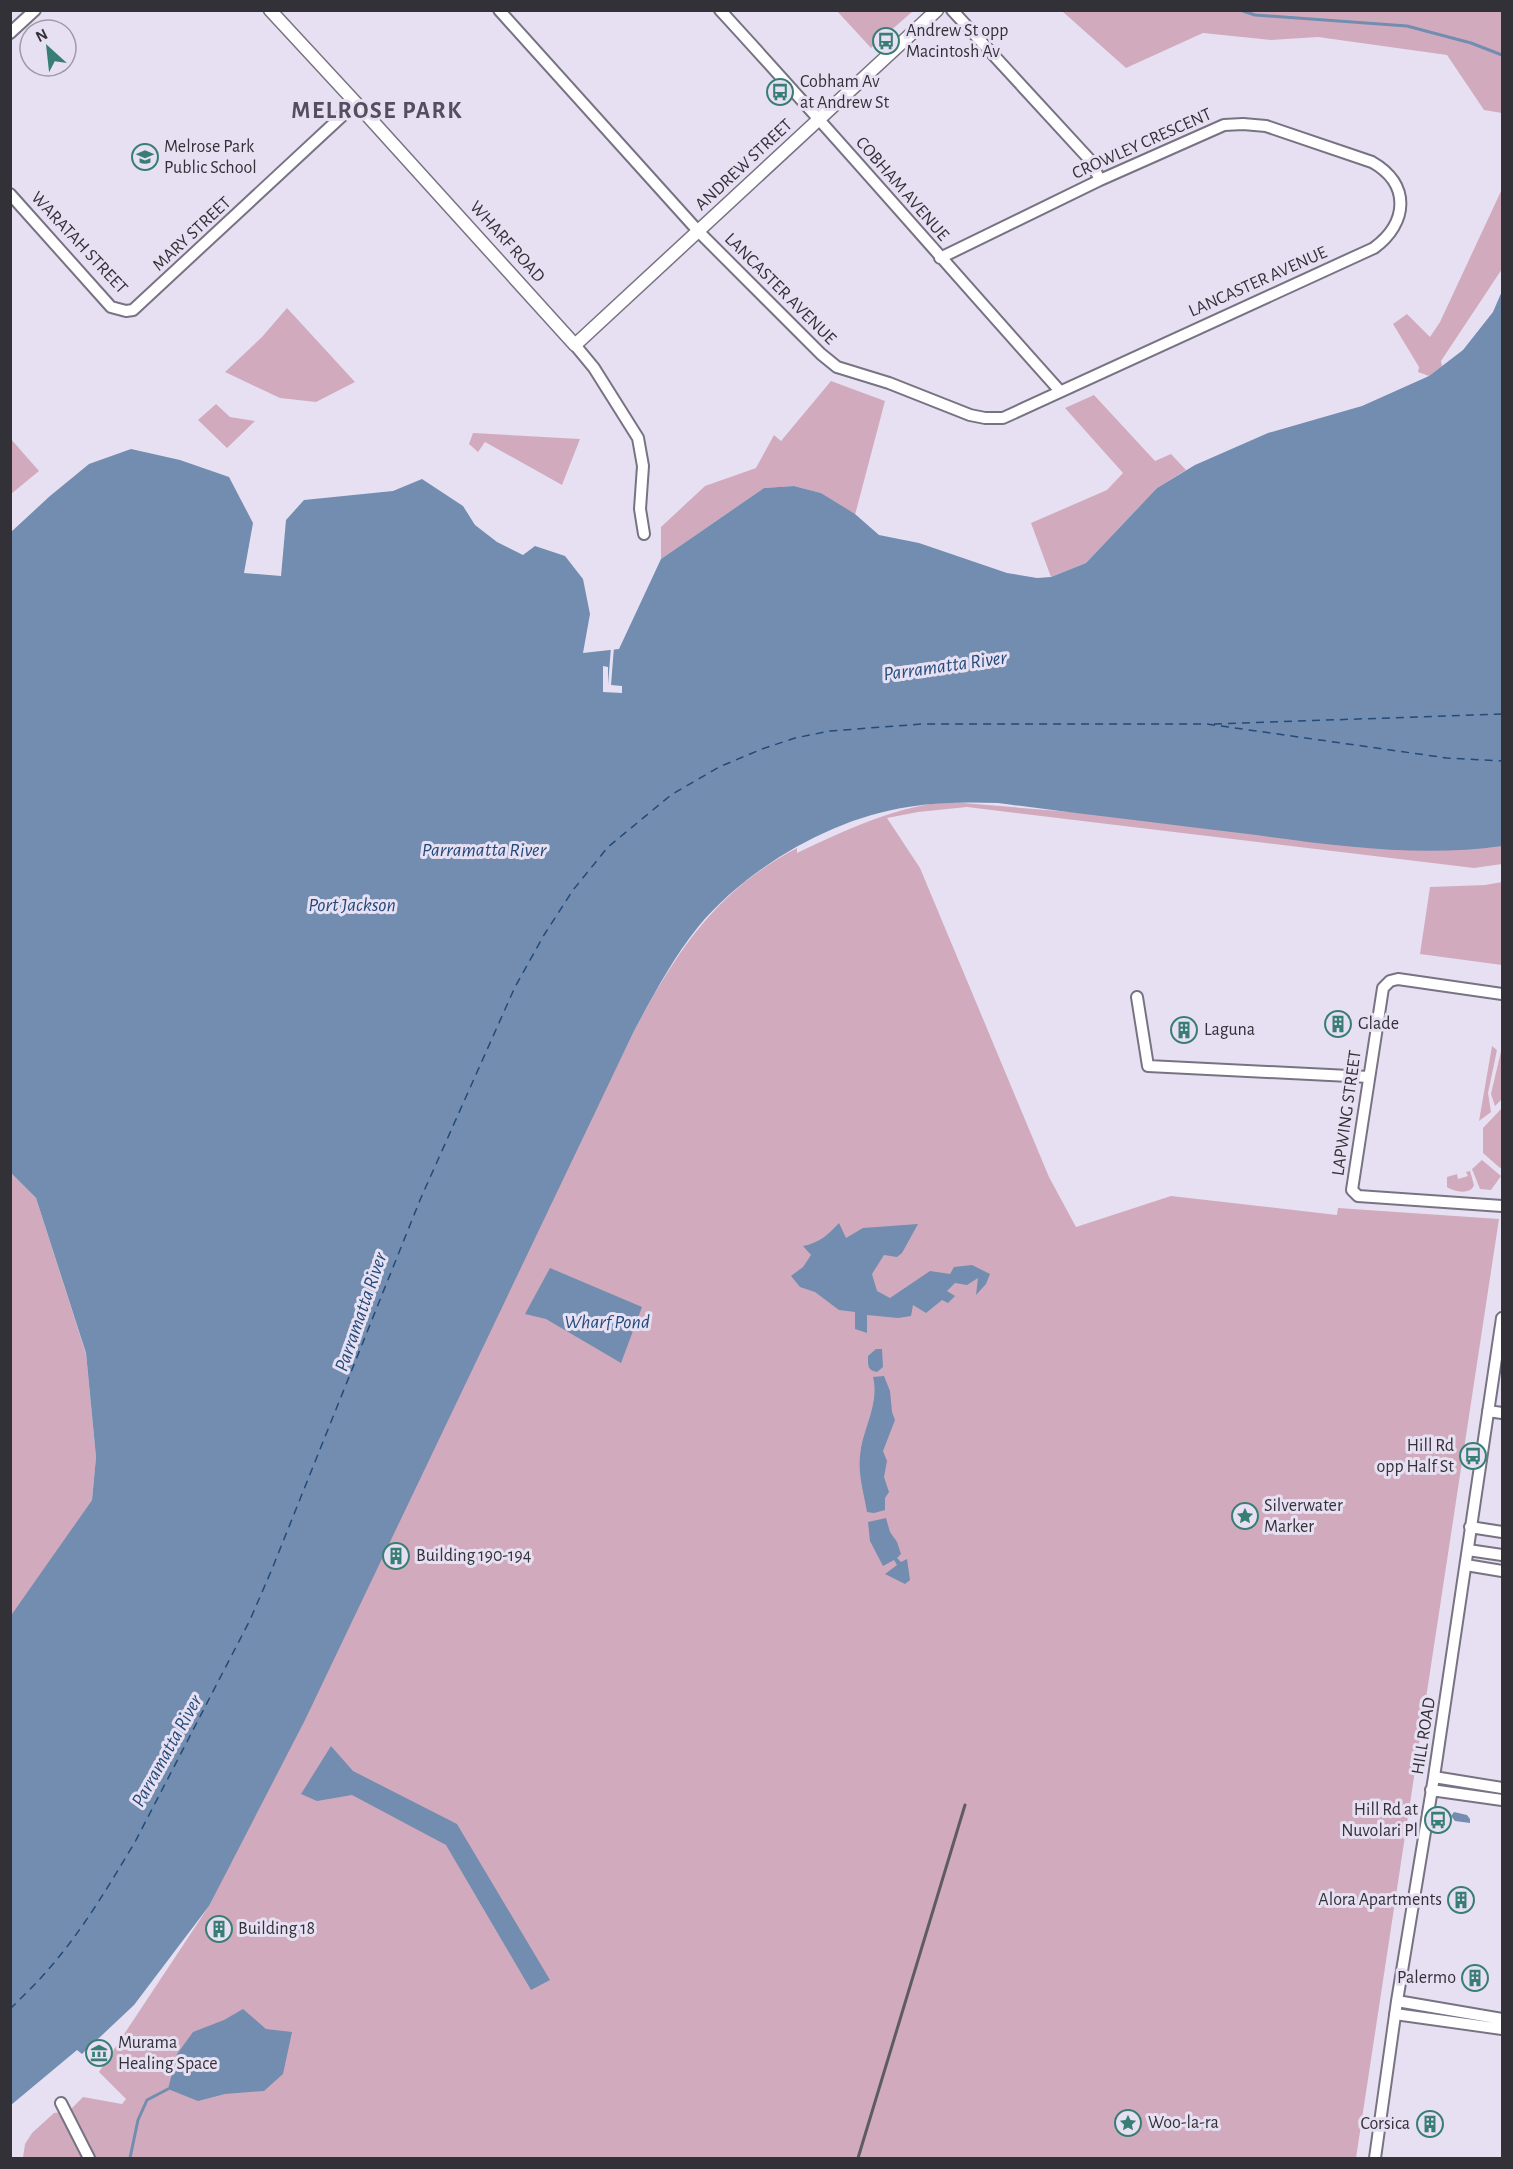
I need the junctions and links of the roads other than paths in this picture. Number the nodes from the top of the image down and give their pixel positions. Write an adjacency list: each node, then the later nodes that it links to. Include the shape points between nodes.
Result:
1 (35, 10): 7 (street)
2 (270, 10): 8 (main road, WHARF ROAD)
3 (499, 10): 13 (street, LANCASTER AVENUE)
4 (720, 10): 9 (street, COBHAM AVENUE)
5 (936, 10): 9 (main road, ANDREW STREET)
6 (952, 10): 10 (street, via 1090,160)
7 (10, 33)
8 (356, 103): 15 (street, MARY STREET, via 144,302); 16 (main road, WHARF ROAD)
9 (819, 119): 13 (main road, ANDREW STREET); 14 (street, COBHAM AVENUE)
10 (1100, 180): 11 (street, CROWLEY CRESCENT, via 1224,125 1243,124 1266,126 1365,159 1385,169); 14 (street, CROWLEY CRESCENT)
11 (1394, 181): 17 (street, LANCASTER AVENUE, via 1400,194 1396,225 1374,248)
12 (10, 194): 15 (street, WARATAH STREET, via 111,307)
13 (699, 232): 16 (main road, ANDREW STREET); 17 (street, LANCASTER AVENUE, via 837,367 985,418 1003,418)
14 (940, 258): 17 (street, COBHAM AVENUE)
15 (126, 311)
16 (575, 345): 18 (street, WHARF ROAD, via 638,438 643,466 640,508)
17 (1060, 391)
18 (644, 534)
19 (1503, 994): 21 (street, LAPWING STREET, via 1390,981 1381,992)
20 (1137, 997): 21 (street, via 1148,1066)
21 (1369, 1077): 22 (street, LAPWING STREET, via 1353,1193)
22 (1503, 1206)
23 (1503, 1318): 24 (street, HILL ROAD)
24 (1488, 1411): 25 (street); 26 (street, HILL ROAD)
25 (1503, 1413)
26 (1470, 1527): 27 (street); 28 (street, HILL ROAD)
27 (1503, 1532)
28 (1468, 1550): 29 (street); 30 (street, HILL ROAD)
29 (1503, 1555)
30 (1466, 1565): 31 (street); 32 (street, HILL ROAD)
31 (1503, 1570)
32 (1434, 1777): 33 (street); 34 (street, HILL ROAD)
33 (1503, 1788)
34 (1431, 1790): 35 (street); 36 (street, HILL ROAD)
35 (1503, 1800)
36 (1396, 2001): 37 (street, HILL ROAD); 38 (street)
37 (1395, 2014): 39 (street); 42 (street, HILL ROAD)
38 (1503, 2019)
39 (1503, 2029)
40 (61, 2103): 41 (street)
41 (89, 2158)
42 (1375, 2158)

